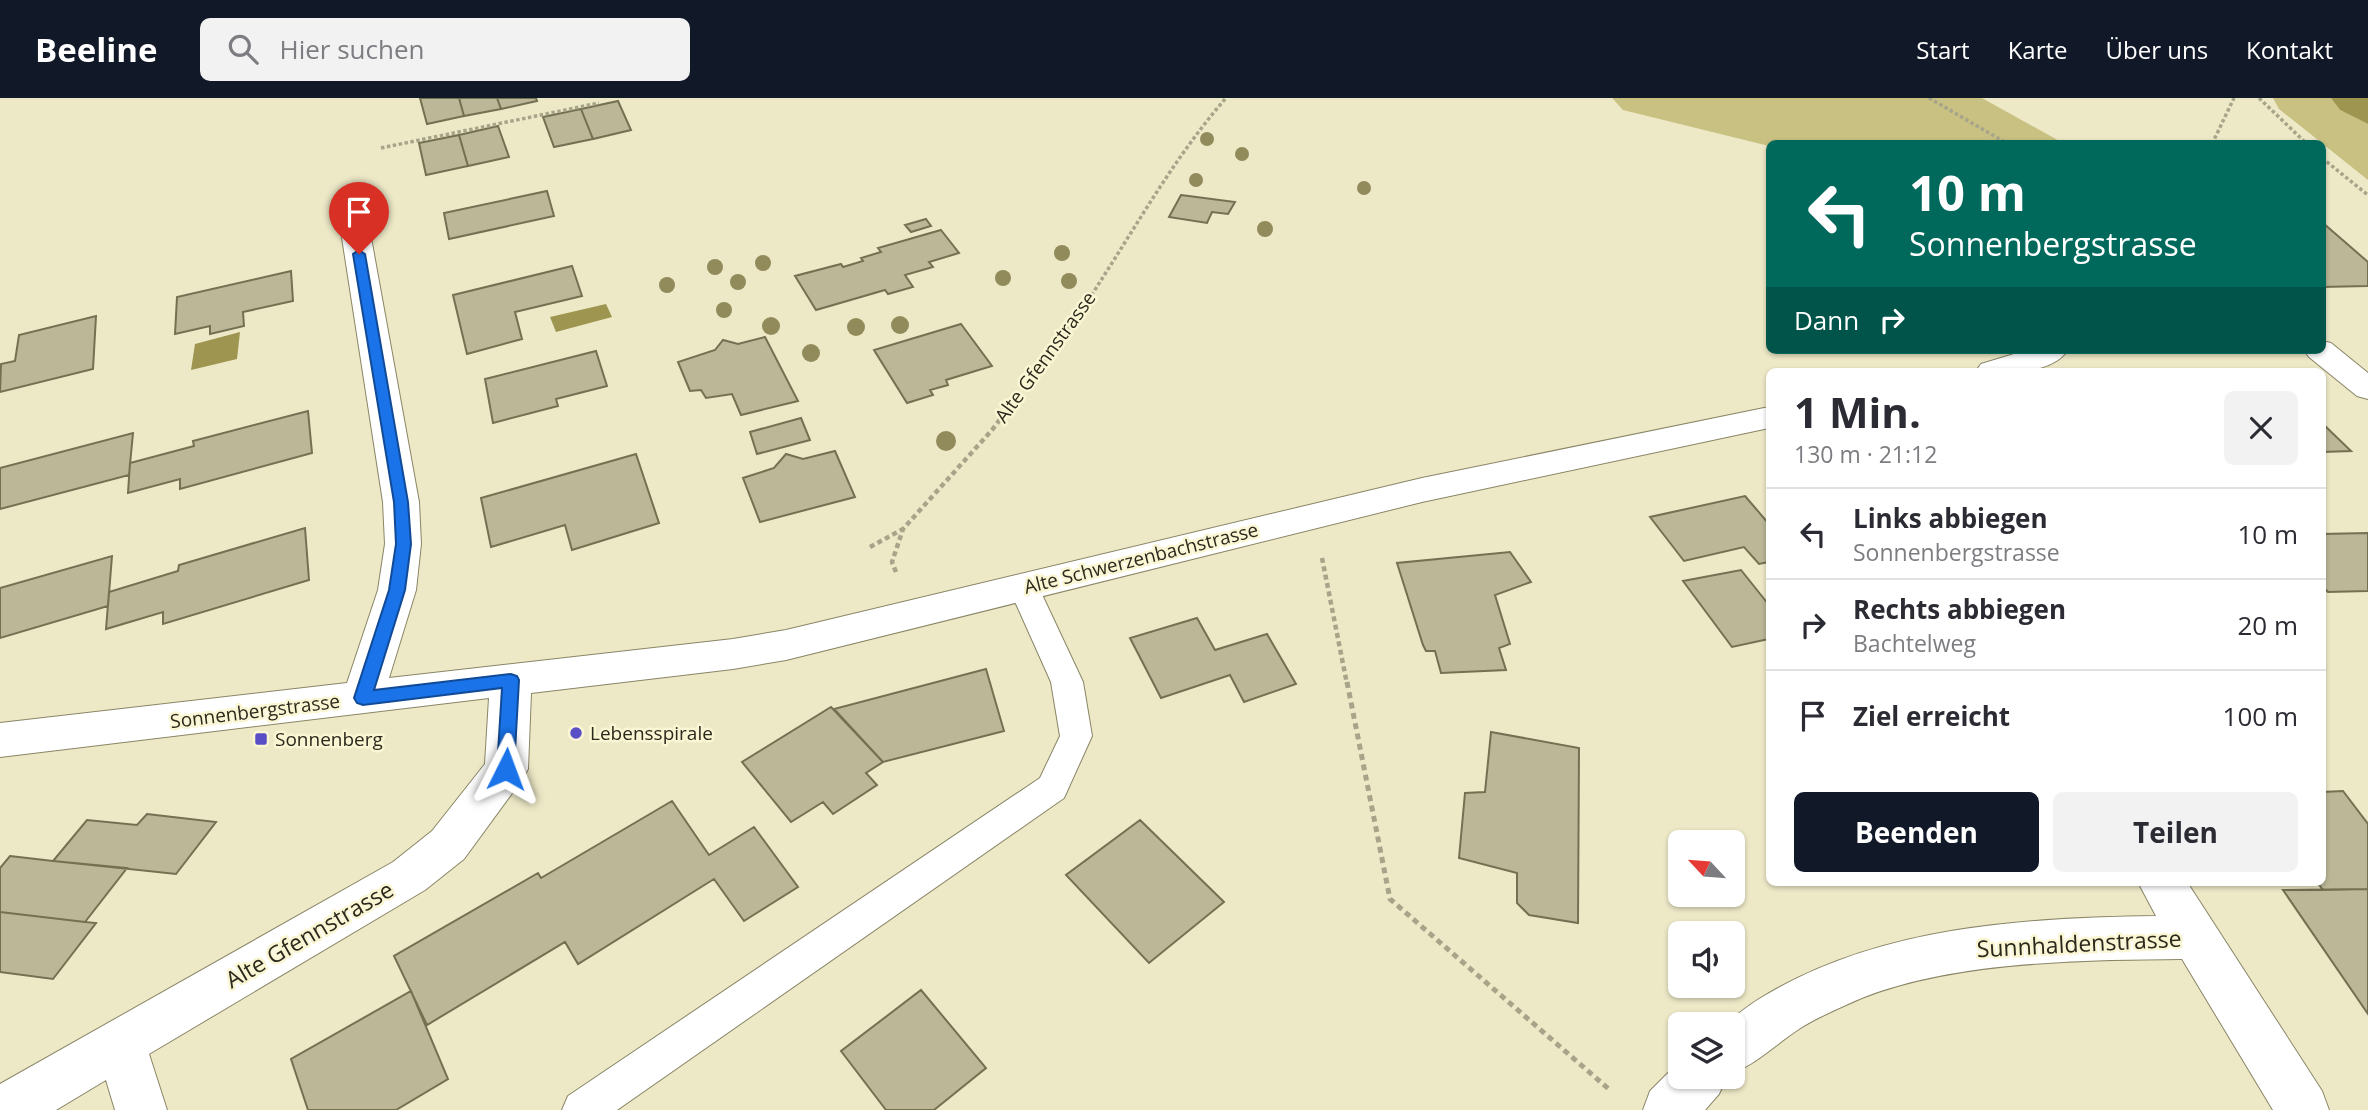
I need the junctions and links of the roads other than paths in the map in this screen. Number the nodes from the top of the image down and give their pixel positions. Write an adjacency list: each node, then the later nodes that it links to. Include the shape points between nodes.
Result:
1 (350, 199): 9 (street, via 401,502 403,544 397,590)
2 (2044, 354): 4 (street)
3 (2325, 354): 5 (street)
4 (2002, 368)
5 (2368, 389)
6 (1766, 419): 7 (street, Alte Schwerzenbachstrasse, via 1422,490)
7 (1023, 586): 8 (street, Alte Schwerzenbachstrasse, via 850,631 746,652); 18 (lane, via 1067,682 1076,736 1052,788)
8 (511, 680): 9 (street, Sonnenbergstrasse); 14 (street, Alte Gfennstrasse, via 506,769 448,845 409,876)
9 (363, 698): 10 (street, Sonnenbergstrasse)
10 (0, 740)
11 (2164, 886): 12 (street)
12 (2196, 937): 13 (street, Sunnhaldenstrasse, via 2052,940 1963,950 1891,966 1813,996); 20 (street)
13 (1745, 1037)
14 (120, 1042): 16 (street, Alte Gfennstrasse); 17 (street)
15 (1690, 1089): 19 (street)
16 (6, 1110)
17 (141, 1110)
18 (582, 1110)
19 (1670, 1110)
20 (2303, 1110)

